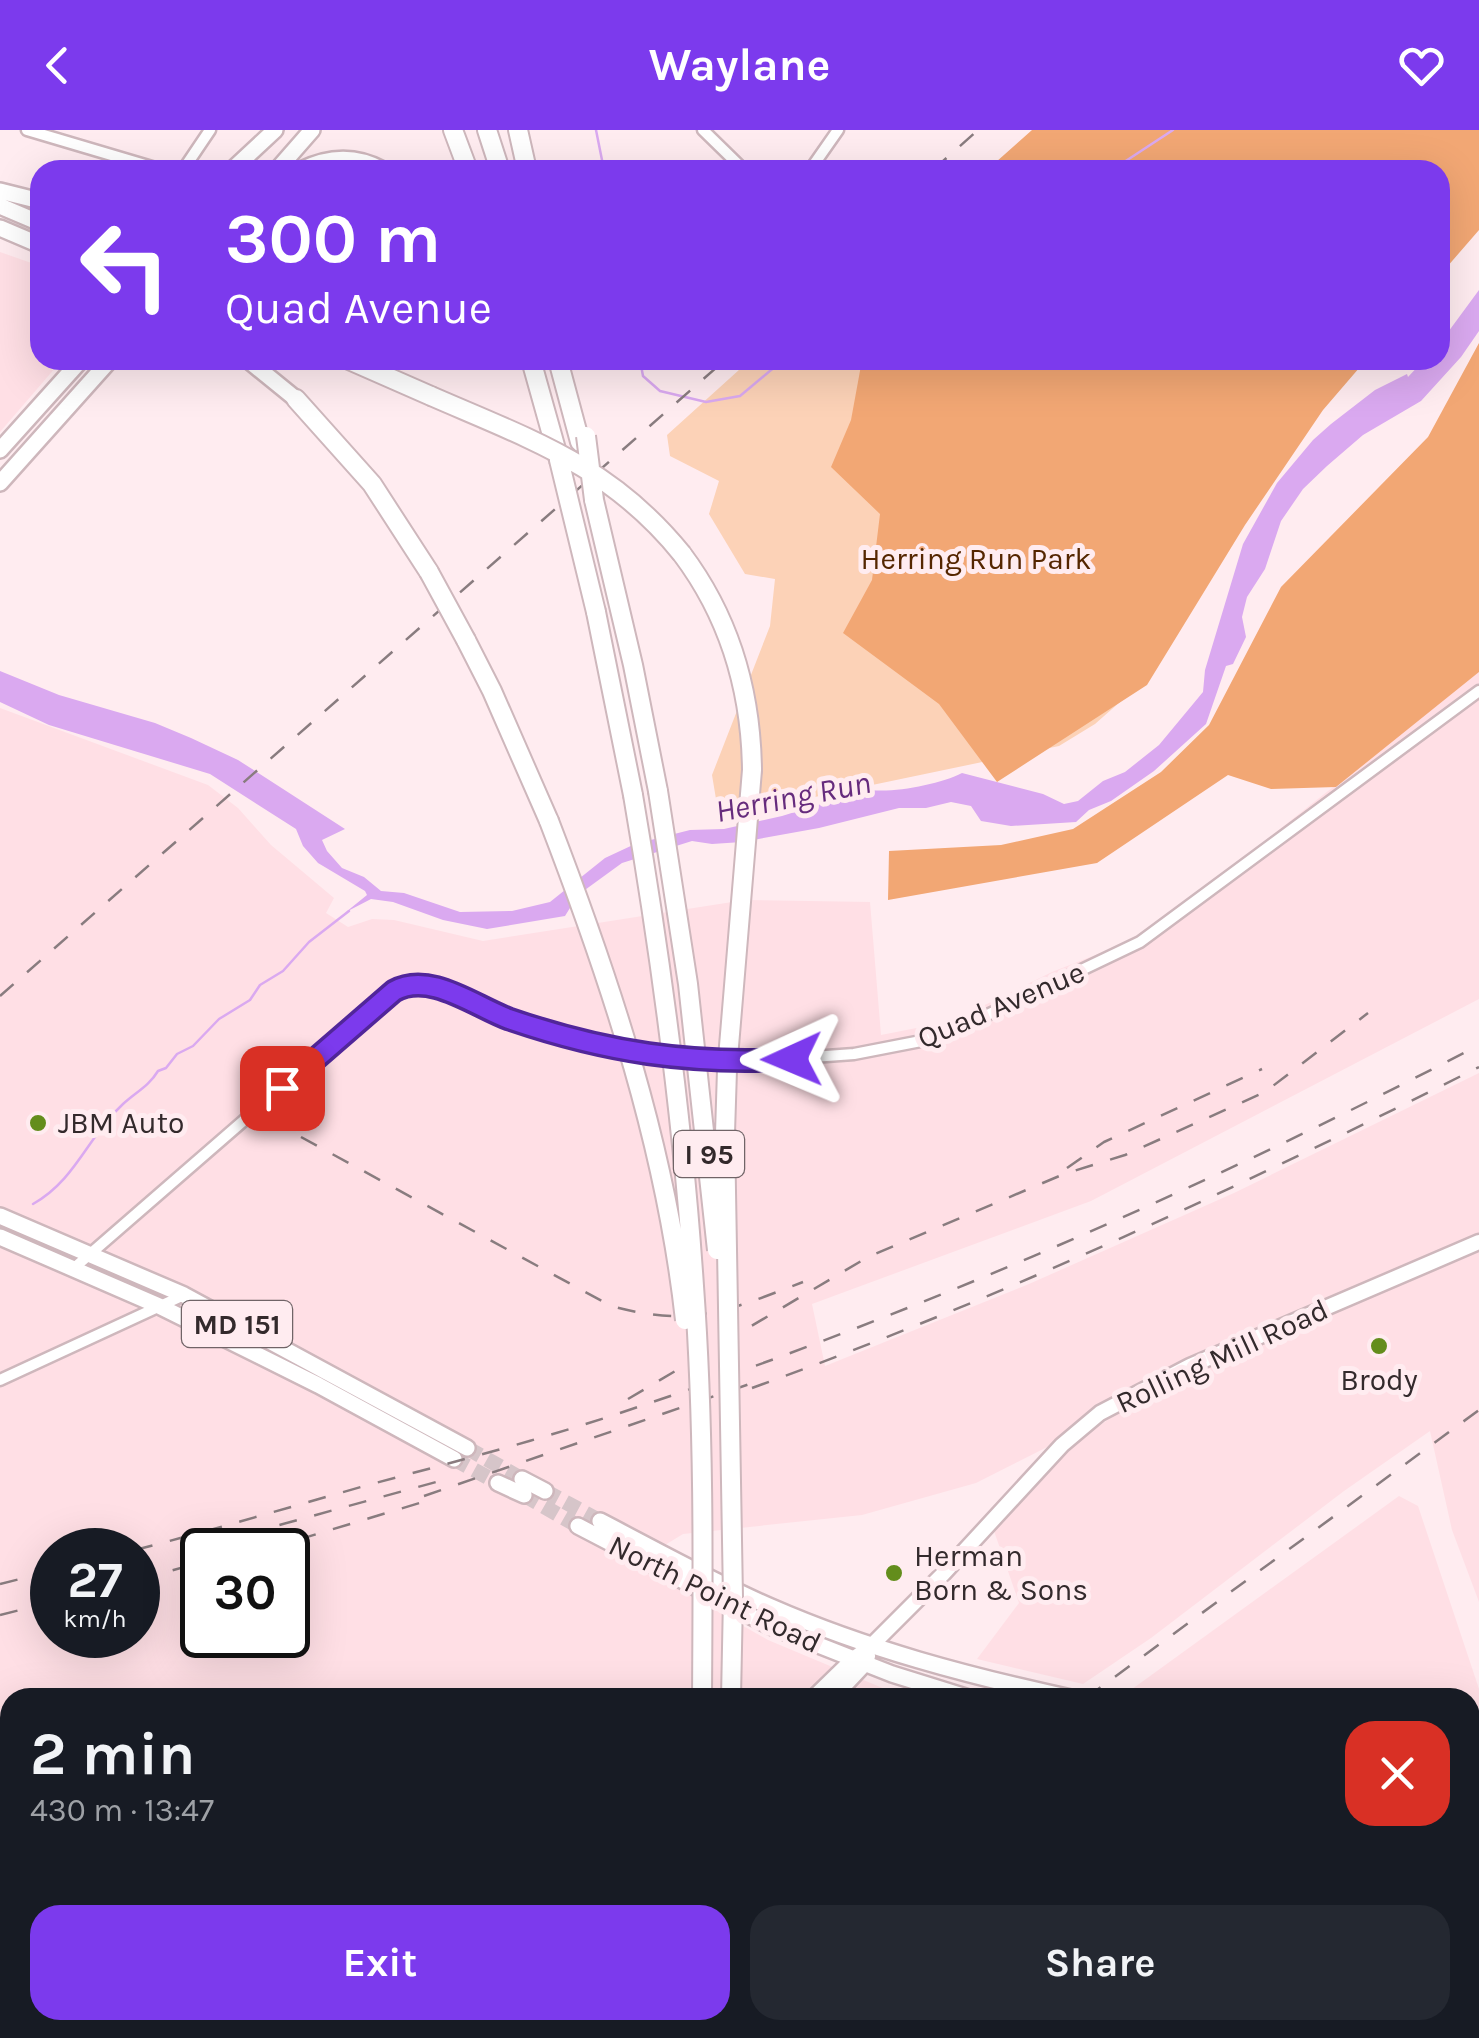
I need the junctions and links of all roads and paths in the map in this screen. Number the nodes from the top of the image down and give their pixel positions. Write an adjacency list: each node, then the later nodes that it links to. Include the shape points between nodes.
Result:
1 (27, 130): 10 (street)
2 (210, 130): 11 (street)
3 (277, 130): 12 (main road); 13 (main road)
4 (312, 130): 14 (main road)
5 (452, 130): 15 (highway)
6 (487, 130): 16 (highway)
7 (518, 130): 17 (highway)
8 (703, 130): 18 (street)
9 (838, 130): 19 (street)
10 (128, 160)
11 (190, 160)
12 (243, 160)
13 (253, 160)
14 (286, 160)
15 (464, 160)
16 (497, 160)
17 (524, 160)
18 (734, 160)
19 (817, 160)
20 (0, 191): 21 (main road)
21 (30, 198)
22 (0, 206): 23 (main road)
23 (30, 219)
24 (0, 228): 25 (main road)
25 (30, 241)
26 (72, 370): 35 (main road)
27 (101, 370): 36 (main road)
28 (260, 370): 33 (main road)
29 (372, 370): 53 (highway, bridge, via 582,464 639,506 710,596 735,654 749,713 752,770 726,1086)
30 (534, 370): 50 (highway, I 95, bridge, via 596,612 664,987 695,1291)
31 (561, 370): 34 (highway)
32 (572, 370): 34 (highway)
33 (296, 399): 50 (highway, bridge, via 372,484 430,572 549,821 615,1000 650,1130 682,1292)
34 (583, 439): 53 (highway, I 95, bridge, via 658,790 688,984 710,1166)
35 (0, 450)
36 (0, 483)
37 (1479, 690): 41 (street, Quad Avenue, via 1165,927 1111,958 921,1041 771,1060 642,1055 552,1034 428,984 402,986)
38 (0, 1214): 41 (main road, MD 151)
39 (0, 1238): 42 (main road, MD 151)
40 (1479, 1242): 57 (street, Rolling Mill Road, via 1190,1366 1100,1413 1062,1444)
41 (91, 1253): 42 (street, Quad Avenue); 43 (main road, MD 151)
42 (74, 1268): 44 (main road, MD 151)
43 (184, 1295): 44 (street); 45 (main road, MD 151)
44 (158, 1306): 46 (main road, MD 151); 47 (street)
45 (279, 1346): 46 (main road); 48 (main road, MD 151)
46 (270, 1362): 48 (main road, MD 151)
47 (0, 1380)
48 (344, 1390): 49 (main road, MD 151)
49 (460, 1454)
50 (700, 1455): 59 (highway, I 95, bridge)
51 (498, 1483): 52 (main road)
52 (544, 1491)
53 (732, 1520): 60 (highway, I 95, bridge)
54 (600, 1521): 56 (main road, North Point Road)
55 (578, 1526): 56 (main road, North Point Road)
56 (740, 1601): 57 (main road, North Point Road); 58 (main road, North Point Road)
57 (871, 1646): 58 (street, Rolling Mill Road); 64 (main road, North Point Road)
58 (858, 1662): 61 (street); 62 (street); 63 (main road, North Point Road)
59 (702, 1688)
60 (730, 1688)
61 (826, 1688)
62 (841, 1688)
63 (937, 1688)
64 (1029, 1688)

